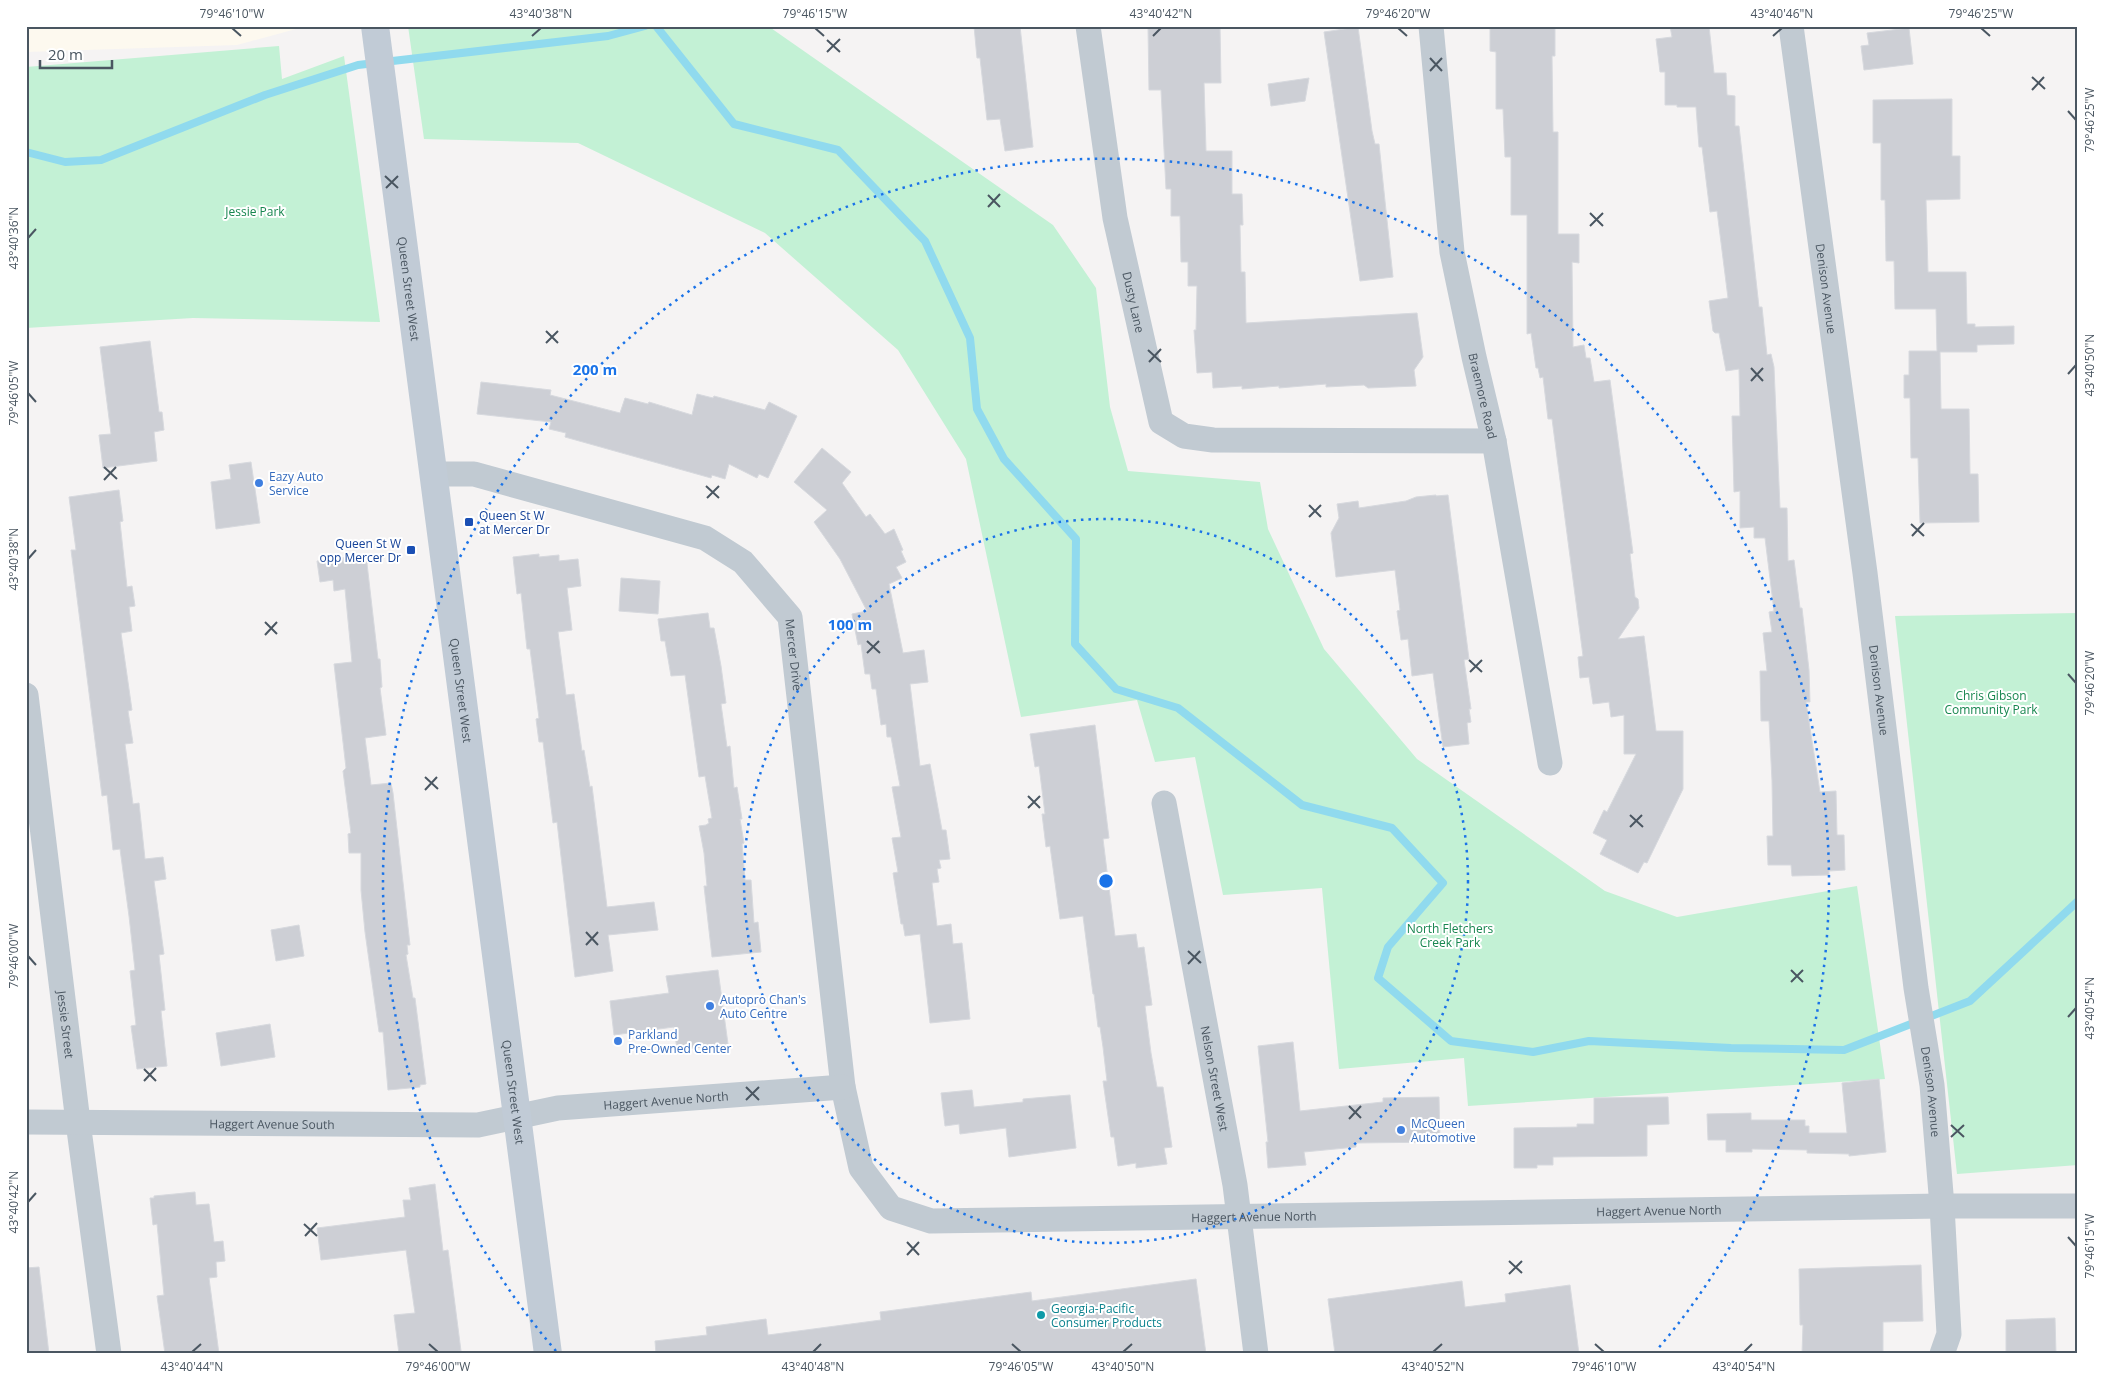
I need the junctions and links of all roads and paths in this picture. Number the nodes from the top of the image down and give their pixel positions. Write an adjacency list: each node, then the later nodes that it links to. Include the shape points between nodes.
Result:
1 (1088, 26): 5 (street, Dusty Lane, via 1115,218 1161,422 1184,436 1213,440)
2 (1431, 26): 5 (street, Braemore Road, via 1452,252)
3 (1791, 26): 14 (street, Denison Avenue, via 1865,573 1916,988 1928,1049)
4 (376, 29): 6 (main road, Queen Street West)
5 (1494, 442): 8 (street, Braemore Road)
6 (433, 474): 10 (street, Mercer Drive, via 474,474 705,538 743,562 790,617); 11 (main road, Queen Street West)
7 (26, 695): 13 (street, Jessie Street)
8 (1550, 763)
9 (1164, 803): 16 (street, Nelson Street West, via 1234,1177)
10 (843, 1087): 11 (street, Haggert Avenue North, via 558,1108); 16 (street, Haggert Avenue North, via 861,1168 891,1208 931,1221)
11 (518, 1117): 13 (street, Haggert Avenue South, via 478,1125); 18 (main road, Queen Street West)
12 (26, 1122): 13 (street, Haggert Avenue South)
13 (78, 1122): 17 (street, Jessie Street)
14 (1942, 1206): 15 (street, Haggert Avenue North); 16 (street, Haggert Avenue North); 20 (street, Denison Avenue, via 1948,1334)
15 (2078, 1206)
16 (1238, 1215): 19 (street, Nelson Street West)
17 (109, 1354)
18 (548, 1354)
19 (1256, 1354)
20 (1942, 1354)

